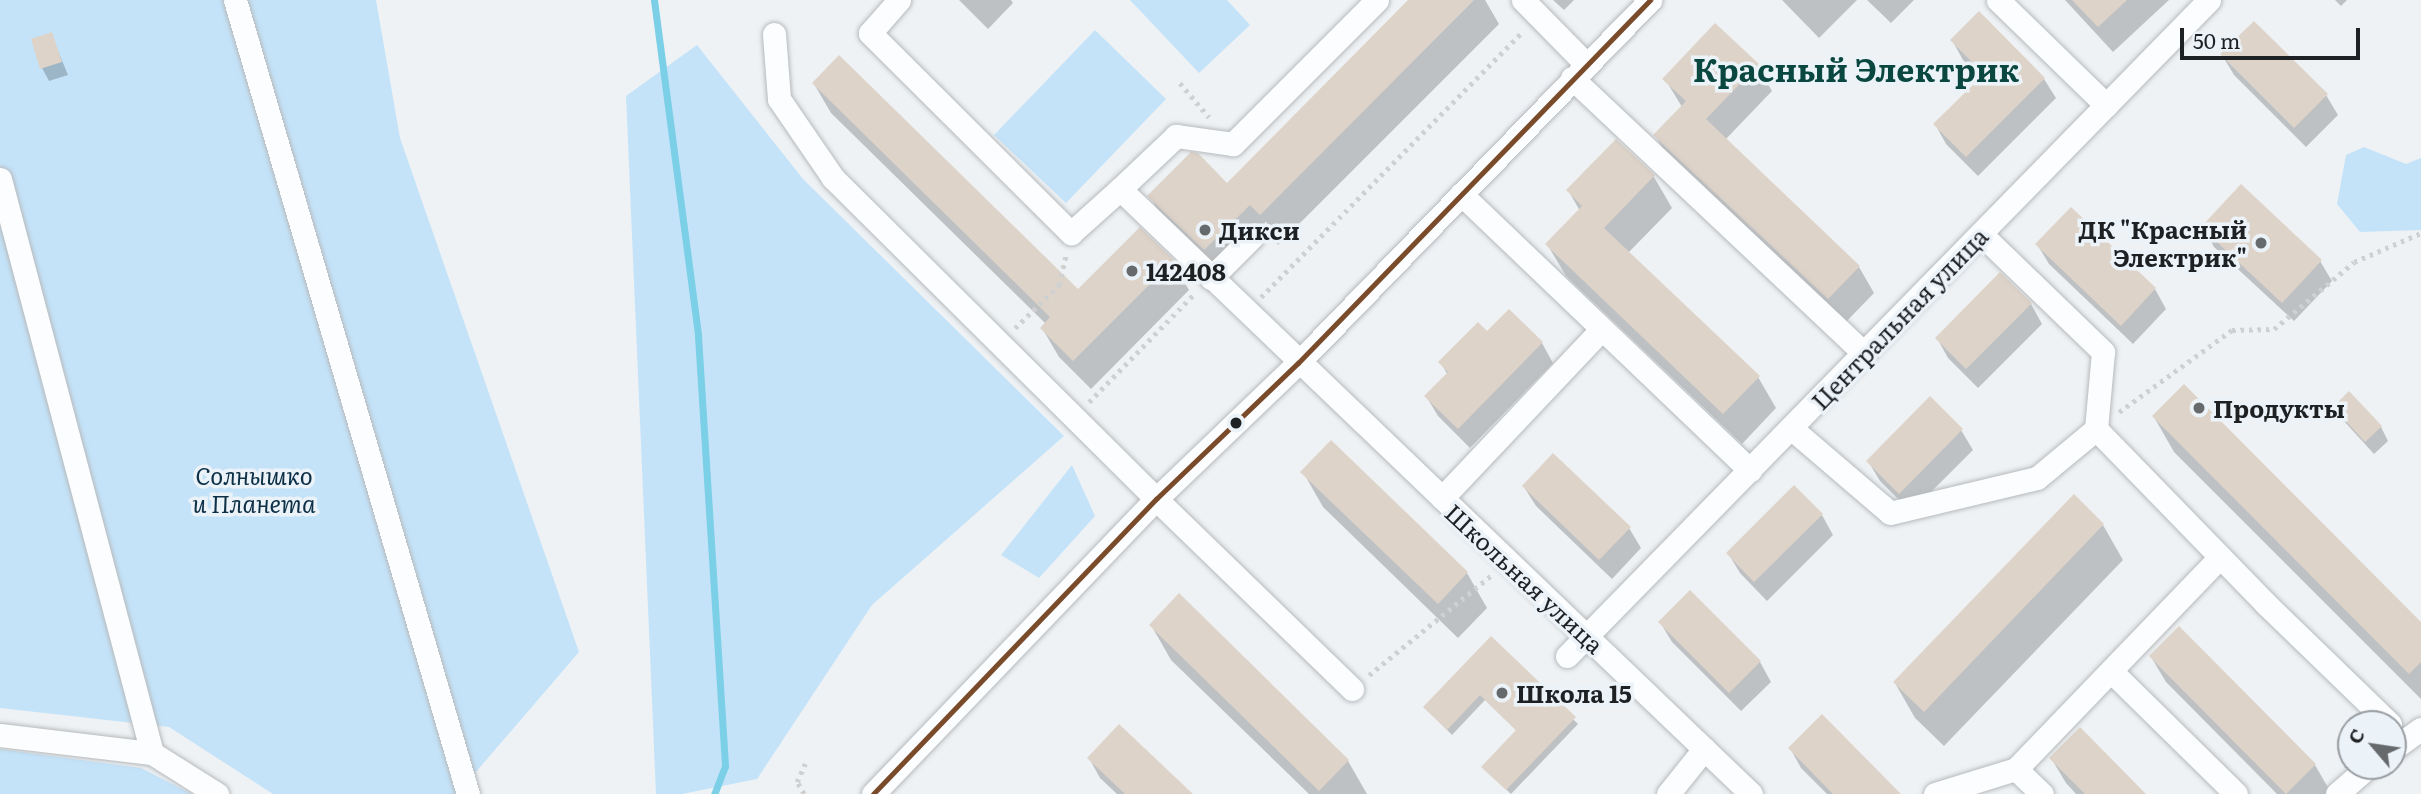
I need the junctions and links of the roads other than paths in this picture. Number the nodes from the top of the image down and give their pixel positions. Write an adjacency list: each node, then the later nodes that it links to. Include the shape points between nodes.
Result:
1 (235, 0): 37 (street)
2 (899, 0): 12 (street, via 870,33 1071,233)
3 (1377, 0): 12 (street, via 1233,144 1175,136)
4 (1650, 0): 9 (street)
5 (1998, 0): 10 (street)
6 (2209, 0): 10 (street, Центральная улица)
7 (1530, 8): 9 (street)
8 (774, 34): 24 (street, via 779,99 833,178)
9 (1579, 71): 13 (street); 18 (street)
10 (2106, 105): 14 (street, Центральная улица)
11 (0, 179): 33 (street)
12 (1120, 189): 16 (street, Школьная улица)
13 (1461, 194): 17 (street); 19 (street)
14 (1981, 234): 18 (street, Центральная улица); 21 (street, via 2103,352)
15 (1253, 236): 16 (street)
16 (1211, 278): 19 (street, Школьная улица)
17 (1601, 330): 22 (street); 23 (street)
18 (1864, 353): 20 (street, Центральная улица)
19 (1298, 363): 23 (street, Школьная улица); 24 (street)
20 (1791, 428): 21 (street, via 1890,513 2037,478); 22 (street, Центральная улица)
21 (2096, 429): 25 (street)
22 (1750, 470): 26 (street, Центральная улица)
23 (1442, 498): 26 (street, Школьная улица)
24 (1156, 499): 29 (street); 38 (street)
25 (2220, 557): 28 (street); 30 (street)
26 (1587, 636): 27 (street, Центральная улица); 32 (street, Школьная улица)
27 (1567, 656)
28 (2111, 671): 34 (street); 43 (street)
29 (1352, 688)
30 (2376, 710)
31 (0, 734): 33 (street)
32 (1704, 749): 39 (street); 40 (street, Школьная улица)
33 (152, 753): 36 (street)
34 (2016, 769): 41 (street); 42 (street)
35 (2353, 780): 44 (street)
36 (218, 794)
37 (468, 794)
38 (873, 794)
39 (1668, 794)
40 (1751, 794)
41 (1935, 794)
42 (2042, 794)
43 (2236, 794)
44 (2337, 794)

